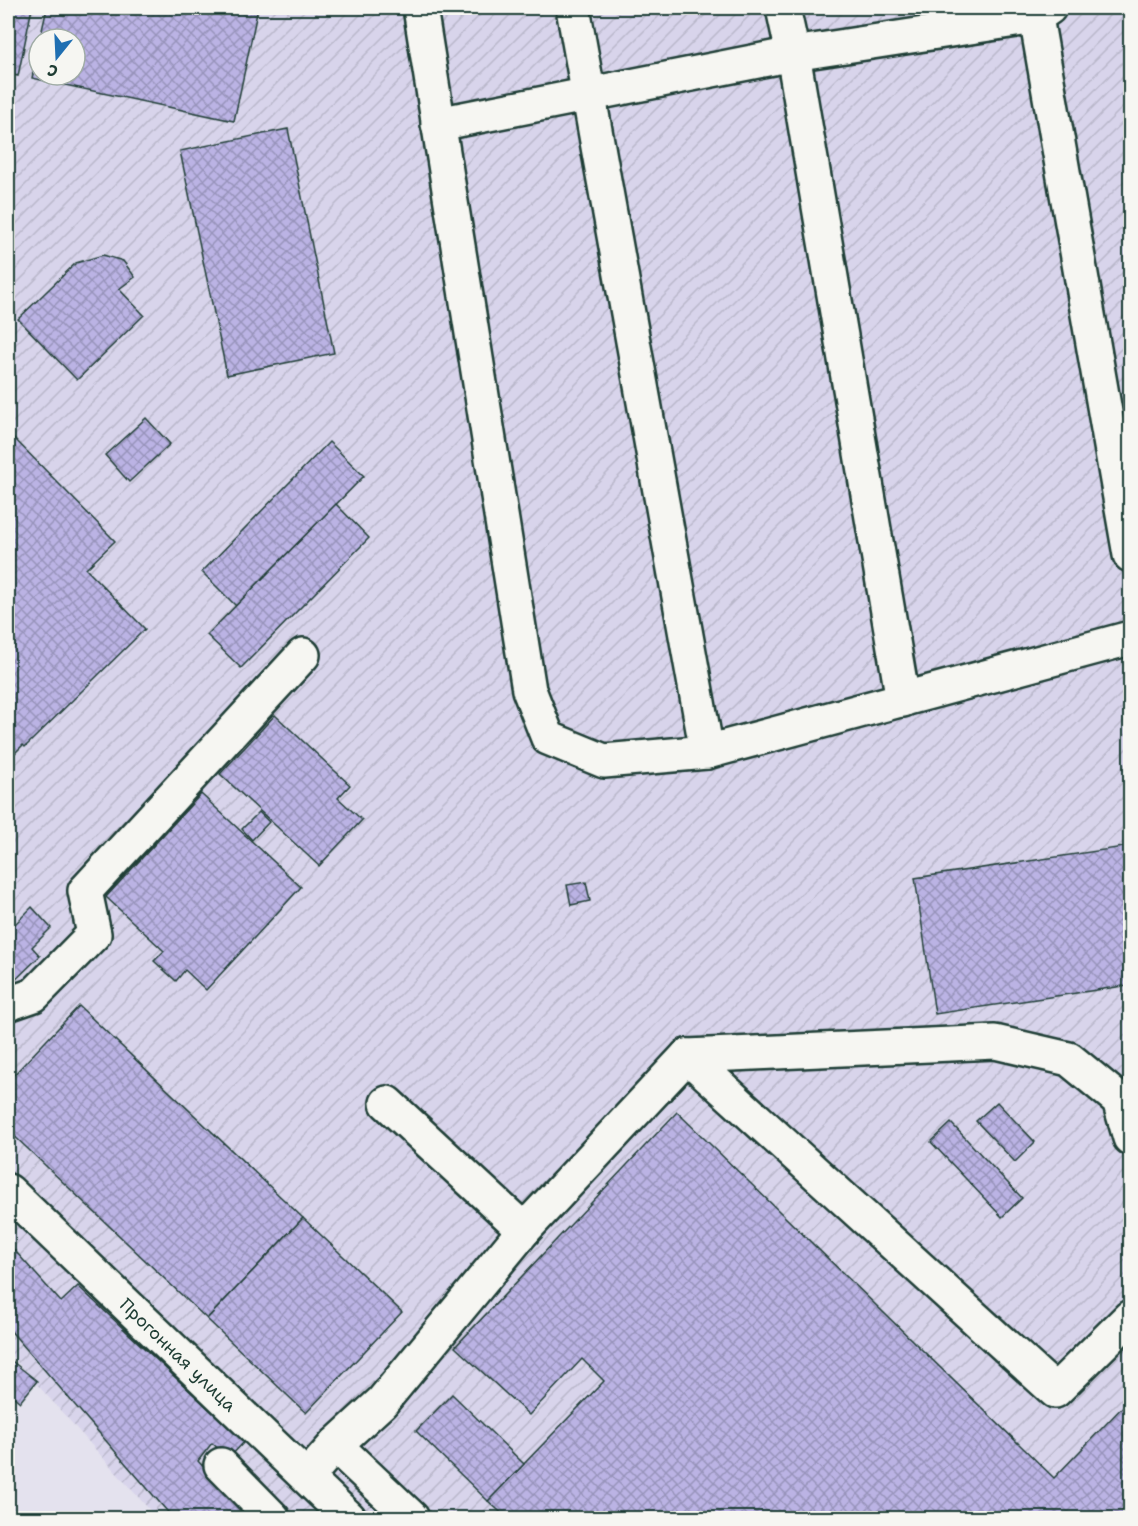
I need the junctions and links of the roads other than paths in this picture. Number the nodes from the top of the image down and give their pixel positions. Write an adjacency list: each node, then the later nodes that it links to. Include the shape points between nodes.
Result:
1 (420, 8): 7 (street)
2 (573, 8): 6 (street)
3 (783, 8): 5 (street)
4 (1043, 12): 5 (street); 8 (street)
5 (793, 54): 6 (street); 11 (street)
6 (589, 94): 7 (street); 12 (street)
7 (438, 124): 12 (street, via 529,690 548,738 604,761)
8 (1131, 555)
9 (1131, 638): 11 (street)
10 (303, 655): 13 (street, via 85,891 94,934 34,995)
11 (903, 699): 12 (street)
12 (707, 752)
13 (8, 1004)
14 (687, 1056): 16 (street, via 995,1042 1069,1059 1119,1100); 18 (street); 19 (street, via 1054,1391)
15 (387, 1103): 18 (street)
16 (1131, 1138)
17 (8, 1191): 22 (street, Прогонная улица)
18 (524, 1230): 20 (street, via 382,1402)
19 (1131, 1317)
20 (335, 1445): 22 (street); 25 (street)
21 (220, 1465): 23 (street)
22 (307, 1477): 24 (street, Прогонная улица)
23 (273, 1518)
24 (349, 1518)
25 (412, 1518)

